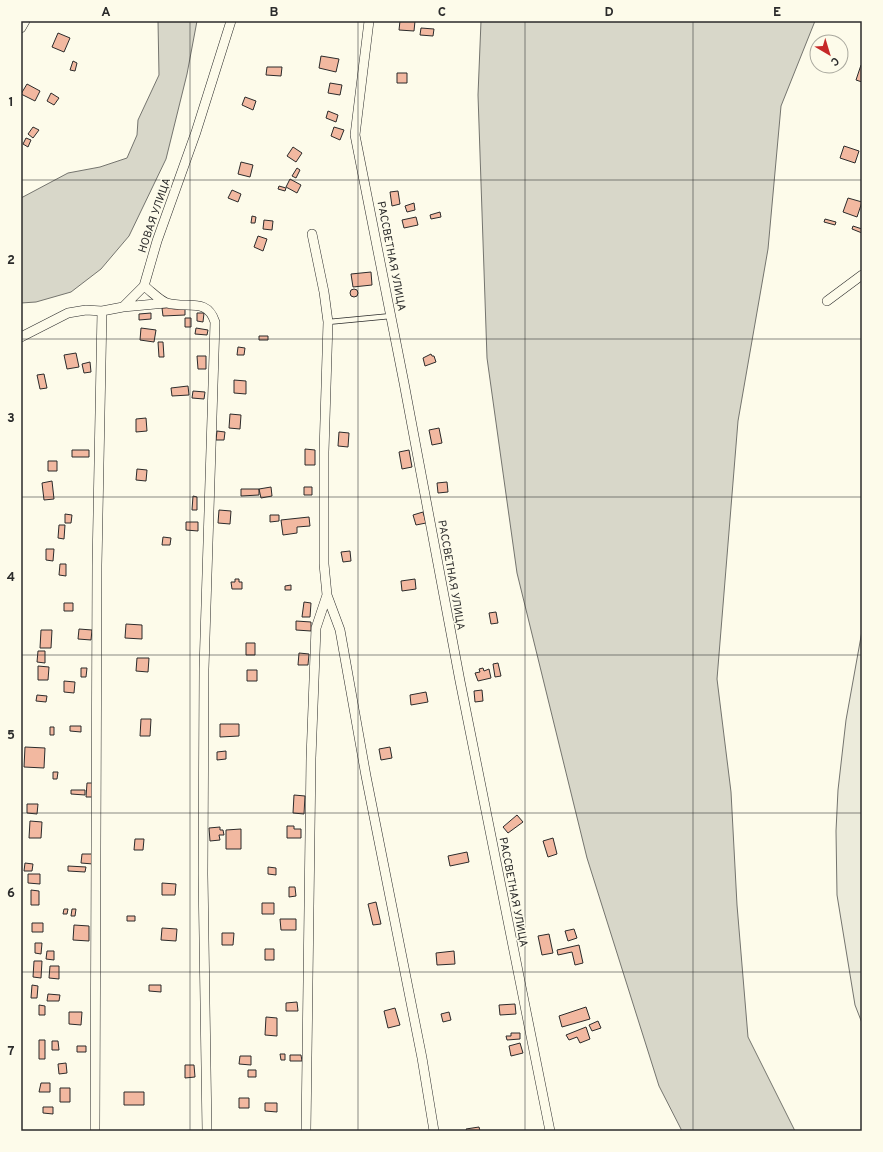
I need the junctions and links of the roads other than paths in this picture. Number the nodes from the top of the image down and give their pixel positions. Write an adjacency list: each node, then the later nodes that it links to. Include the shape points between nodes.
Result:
1 (25, 21): 4 (street)
2 (231, 21): 7 (street, НОВАЯ УЛИЦА)
3 (369, 21): 12 (street, РАССВЕТНАЯ УЛИЦА, via 355,135)
4 (21, 28)
5 (312, 234): 13 (street)
6 (862, 275): 8 (street)
7 (144, 286): 9 (street); 10 (street)
8 (827, 301)
9 (166, 303): 10 (street); 17 (street, via 203,307 212,312 215,322 204,669 203,874)
10 (122, 307): 11 (street)
11 (102, 311): 14 (street, via 68,313); 16 (street, via 96,566)
12 (391, 316): 13 (lane); 20 (street, РАССВЕТНАЯ УЛИЦА, via 460,681)
13 (328, 322): 15 (street, via 324,452 324,564)
14 (21, 337)
15 (327, 595): 18 (street, via 316,628 311,758); 19 (street, via 340,630)
16 (95, 1131)
17 (208, 1131)
18 (306, 1131)
19 (434, 1131)
20 (550, 1131)

